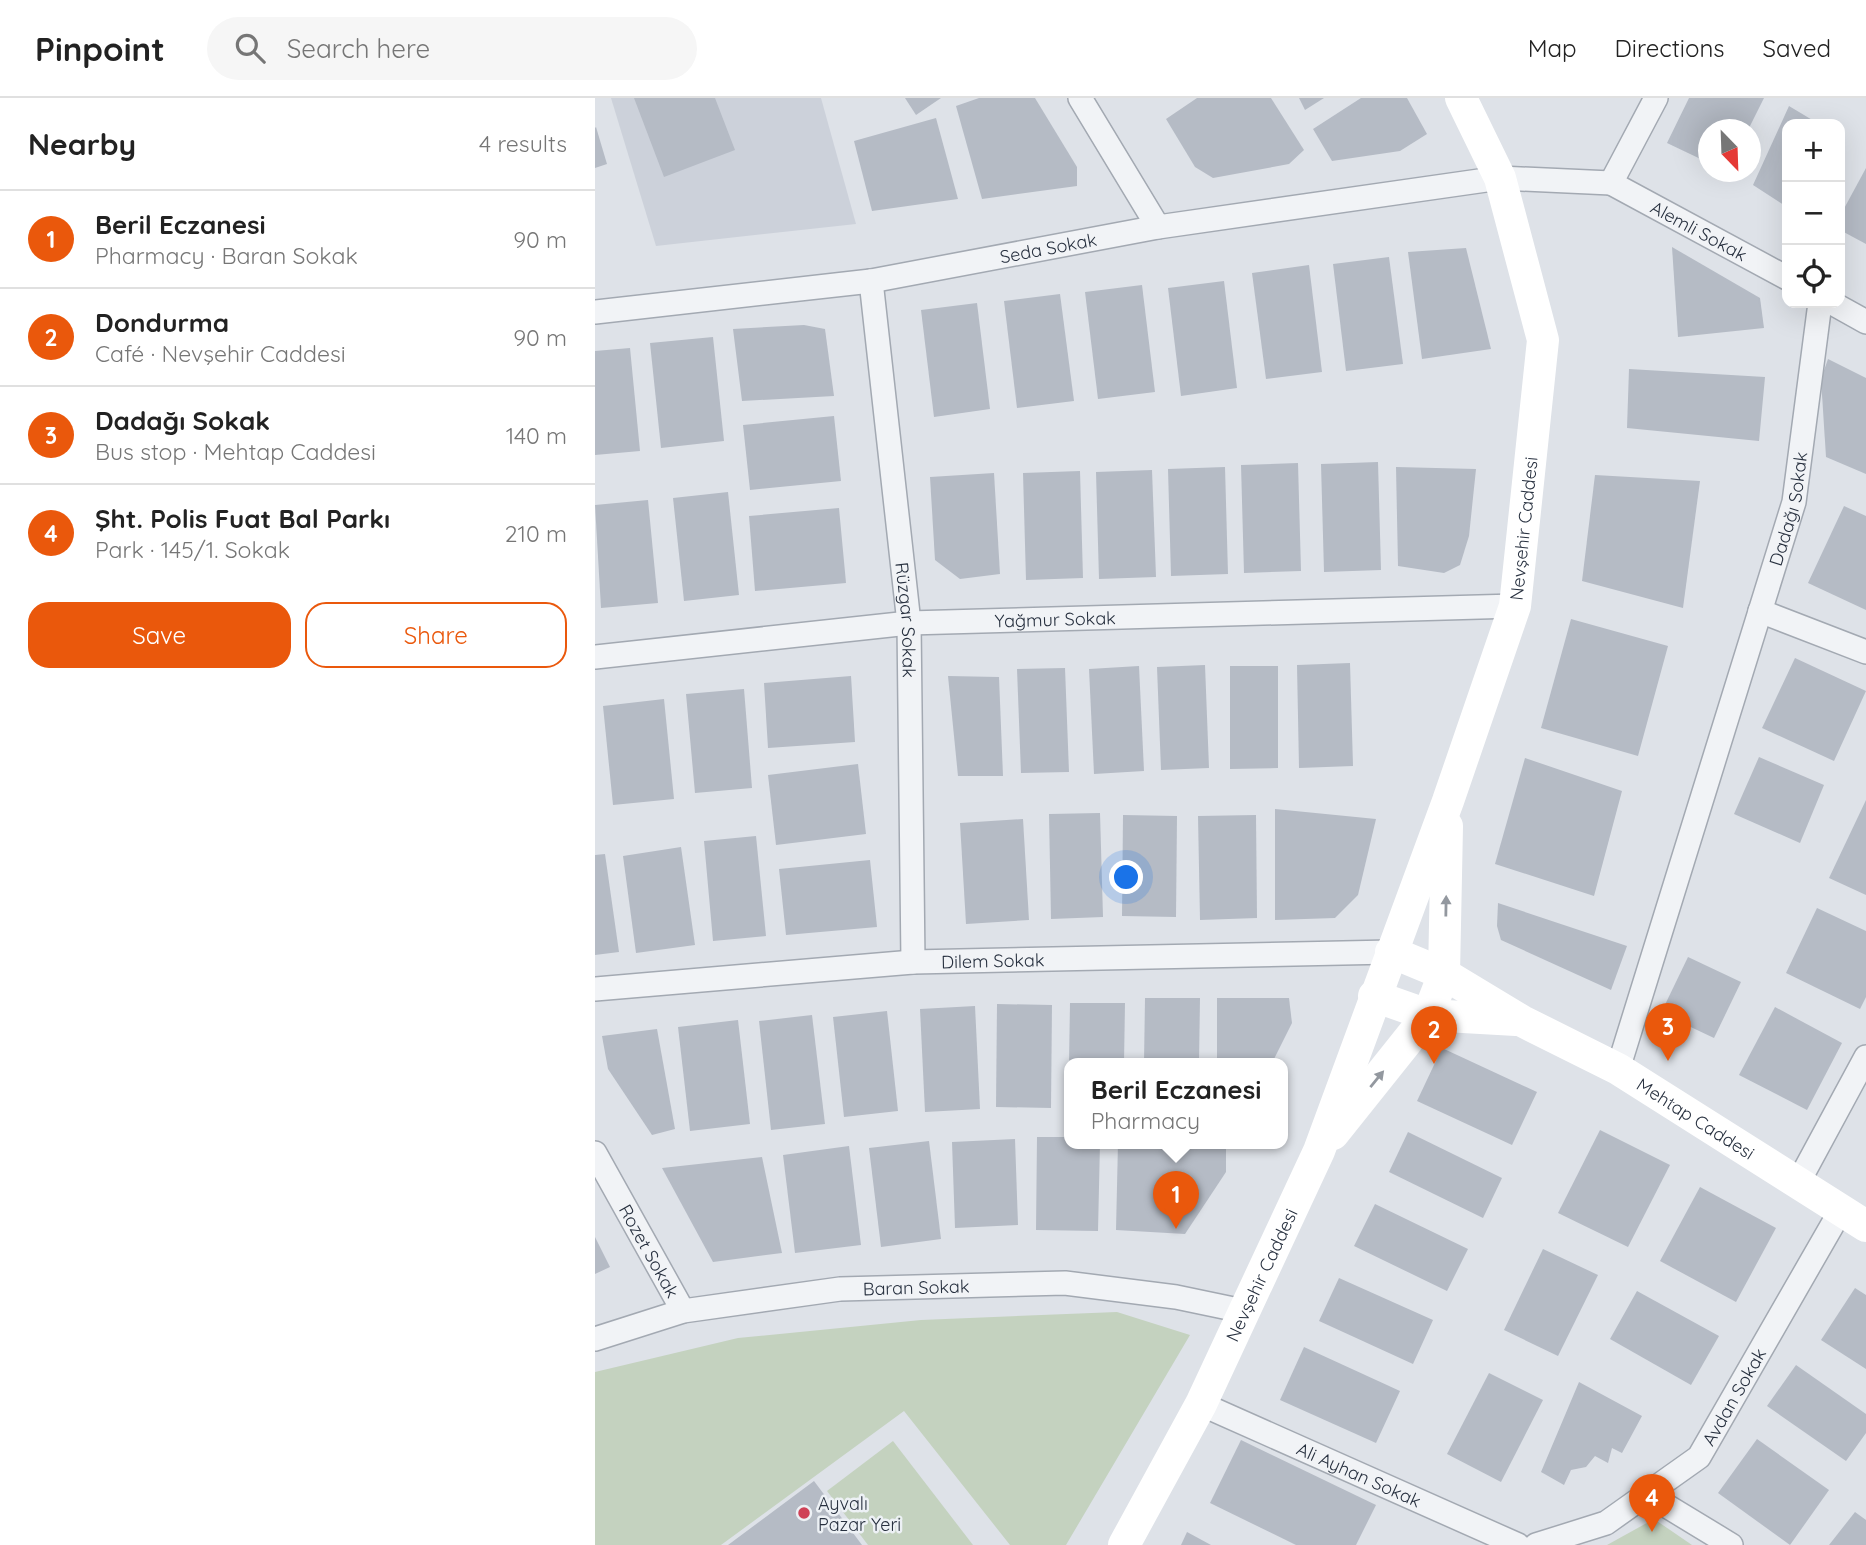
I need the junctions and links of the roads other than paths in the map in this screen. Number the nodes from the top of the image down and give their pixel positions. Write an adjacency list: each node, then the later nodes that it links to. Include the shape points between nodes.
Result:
1 (1080, 98): 6 (street)
2 (1461, 98): 4 (main road, Nevşehir Caddesi)
3 (1656, 98): 5 (street)
4 (1500, 178): 5 (street, Seda Sokak); 6 (street, Seda Sokak); 13 (main road, Nevşehir Caddesi, via 1543,340)
5 (1611, 183): 7 (street, Alemli Sokak)
6 (1158, 227): 8 (street, Seda Sokak)
7 (1782, 275)
8 (871, 281): 11 (street, Seda Sokak); 15 (street, Rüzgar Sokak)
9 (1819, 308): 14 (street, Dadağı Sokak, via 1794,502)
10 (1841, 308): 12 (street)
11 (595, 312)
12 (1866, 322)
13 (1515, 606): 15 (street, Yağmur Sokak); 18 (main road, Nevşehir Caddesi)
14 (1760, 611): 16 (street); 27 (street, Dadağı Sokak)
15 (909, 623): 17 (street, Yağmur Sokak); 20 (street, Rüzgar Sokak)
16 (1866, 652)
17 (595, 657)
18 (1448, 802): 19 (main road, Nevşehir Caddesi); 21 (main road, one-way to 18)
19 (1391, 952): 20 (street, Dilem Sokak); 21 (main road, Mehtap Caddesi); 23 (main road, Nevşehir Caddesi)
20 (913, 962): 22 (street, Dilem Sokak)
21 (1444, 974): 24 (main road); 25 (main road, Mehtap Caddesi)
22 (595, 989)
23 (1374, 996): 24 (main road); 28 (main road, Nevşehir Caddesi)
24 (1428, 1015): 25 (main road); 28 (main road, one-way to 24)
25 (1522, 1021): 27 (main road, Mehtap Caddesi)
26 (1866, 1057): 30 (street)
27 (1618, 1069): 30 (main road, Mehtap Caddesi)
28 (1319, 1151): 33 (main road, Nevşehir Caddesi)
29 (595, 1153): 32 (street, Rozet Sokak)
30 (1799, 1181): 31 (main road, Mehtap Caddesi)
31 (1854, 1218): 36 (street, Avdan Sokak, via 1699,1457)
32 (683, 1311): 33 (street, Baran Sokak, via 840,1289 1065,1283); 34 (street, Baran Sokak)
33 (1243, 1311): 35 (main road, Nevşehir Caddesi)
34 (595, 1339)
35 (1201, 1404): 37 (main road, Nevşehir Caddesi); 38 (street, Ali Ayhan Sokak)
36 (1647, 1494): 39 (street, Avdan Sokak, via 1606,1524); 40 (street)
37 (1124, 1545)
38 (1518, 1545)
39 (1536, 1545)
40 (1731, 1545)

